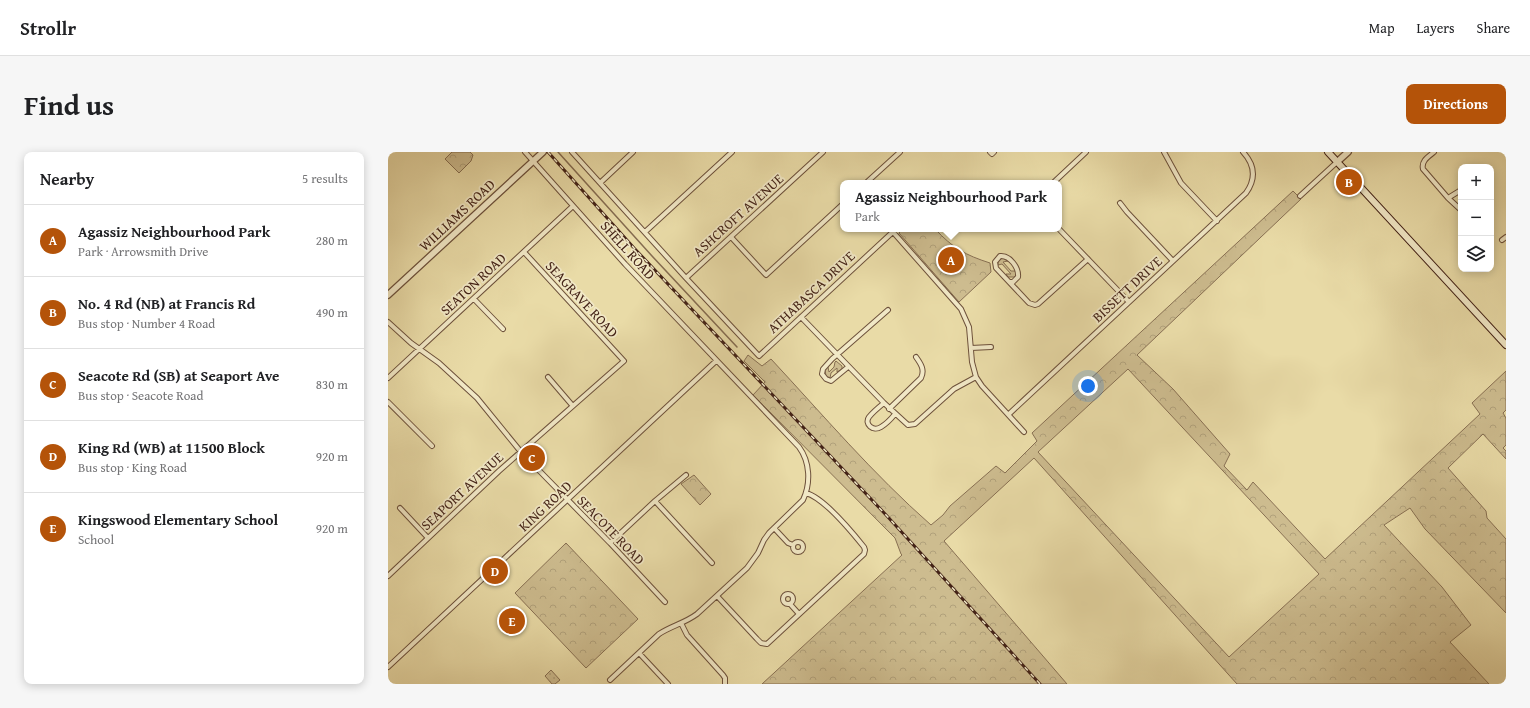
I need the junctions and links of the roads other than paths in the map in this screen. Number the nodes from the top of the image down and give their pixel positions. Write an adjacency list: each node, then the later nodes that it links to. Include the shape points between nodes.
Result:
1 (525, 152): 14 (street, SHELL ROAD)
2 (543, 152): 14 (street, WILLIAMS ROAD)
3 (572, 152): 18 (street, SHELL ROAD)
4 (633, 152): 18 (street)
5 (732, 152): 27 (street)
6 (823, 152): 31 (street, ASHCROFT AVENUE)
7 (900, 152): 16 (street)
8 (1086, 152): 17 (street)
9 (1164, 152): 26 (street, via 1181,183)
10 (1243, 152): 26 (street, BISSETT DRIVE, via 1251,164 1254,175 1251,184 1246,193)
11 (1328, 152): 15 (main road)
12 (1348, 152): 15 (street)
13 (1434, 152): 21 (street, via 1422,166)
14 (533, 161): 23 (street, SHELL ROAD); 37 (street, WILLIAMS ROAD)
15 (1337, 162): 20 (street); 44 (main road)
16 (869, 180)
17 (1056, 180)
18 (600, 183): 27 (street, SHELL ROAD)
19 (1458, 192): 21 (street)
20 (1300, 196)
21 (1448, 198): 25 (street)
22 (1120, 202): 34 (street, via 1126,212)
23 (573, 206): 32 (street, SEATON ROAD); 52 (street, SHELL ROAD)
24 (840, 207): 31 (street, via 766,275)
25 (1458, 207)
26 (1217, 221): 34 (street, BISSETT DRIVE)
27 (645, 232): 35 (street, SHELL ROAD)
28 (893, 232): 41 (street, ATHABASCA DRIVE)
29 (895, 232): 46 (street, via 960,309 969,327)
30 (1062, 232): 33 (street)
31 (730, 237): 35 (street, ASHCROFT AVENUE)
32 (524, 252): 38 (street, SEATON ROAD); 51 (street, SEAGRAVE ROAD)
33 (1088, 259): 36 (street, via 1038,304 1029,303); 39 (street)
34 (1173, 261): 39 (street, BISSETT DRIVE)
35 (686, 278): 48 (street, SHELL ROAD)
36 (1010, 282): 36 (street, via 1018,277 1017,269 1007,257 1000,256 995,260 995,267)
37 (388, 295)
38 (474, 298): 43 (street); 47 (street, SEATON ROAD)
39 (1129, 302): 62 (street, BISSETT DRIVE)
40 (888, 310): 49 (street)
41 (801, 317): 48 (street, ATHABASCA DRIVE); 49 (street)
42 (388, 322): 47 (street, SEACOTE ROAD)
43 (503, 329)
44 (1506, 345)
45 (991, 347): 46 (street)
46 (971, 348): 55 (street)
47 (419, 349): 56 (street, SEATON ROAD); 65 (street, SEACOTE ROAD, via 439,363 477,398)
48 (759, 356)
49 (837, 356): 53 (street); 53 (street, via 823,369 824,378 834,380)
50 (916, 357): 60 (street, via 922,366 922,378)
51 (624, 361): 59 (street, SEAPORT AVENUE)
52 (716, 361): 67 (street, SHELL ROAD, via 804,454 808,469); 68 (street, KING ROAD)
53 (848, 367): 58 (street)
54 (548, 377): 59 (street)
55 (976, 377): 61 (street, via 954,389 915,424 905,423); 62 (street)
56 (388, 378)
57 (388, 402): 64 (street)
58 (884, 403): 60 (street); 61 (street, via 868,418 871,427 879,428)
59 (572, 406): 65 (street, SEAPORT AVENUE)
60 (889, 409): 61 (street)
61 (895, 414)
62 (1009, 414): 63 (street)
63 (1024, 432)
64 (432, 446)
65 (521, 452): 68 (street, SEACOTE ROAD); 72 (street, SEAPORT AVENUE)
66 (686, 475): 69 (street)
67 (806, 493): 71 (street, via 797,507); 80 (street, via 823,502 865,550 862,556)
68 (568, 500): 73 (street, SEACOTE ROAD); 83 (street, KING ROAD)
69 (655, 501): 73 (street); 75 (street)
70 (400, 508): 72 (street)
71 (774, 528): 74 (street, via 788,543); 77 (street, via 747,568)
72 (428, 538): 76 (street, SEAPORT AVENUE)
73 (610, 543): 78 (street, SEACOTE ROAD)
74 (794, 545)
75 (712, 563)
76 (388, 576)
77 (717, 596): 80 (street, via 765,644); 81 (street, via 697,614)
78 (665, 602)
79 (790, 604): 80 (street)
80 (799, 614)
81 (681, 623): 82 (street, via 659,634); 86 (street, via 687,635 723,675)
82 (639, 653): 84 (street); 85 (street)
83 (388, 667)
84 (610, 680)
85 (668, 684)
86 (725, 684)

